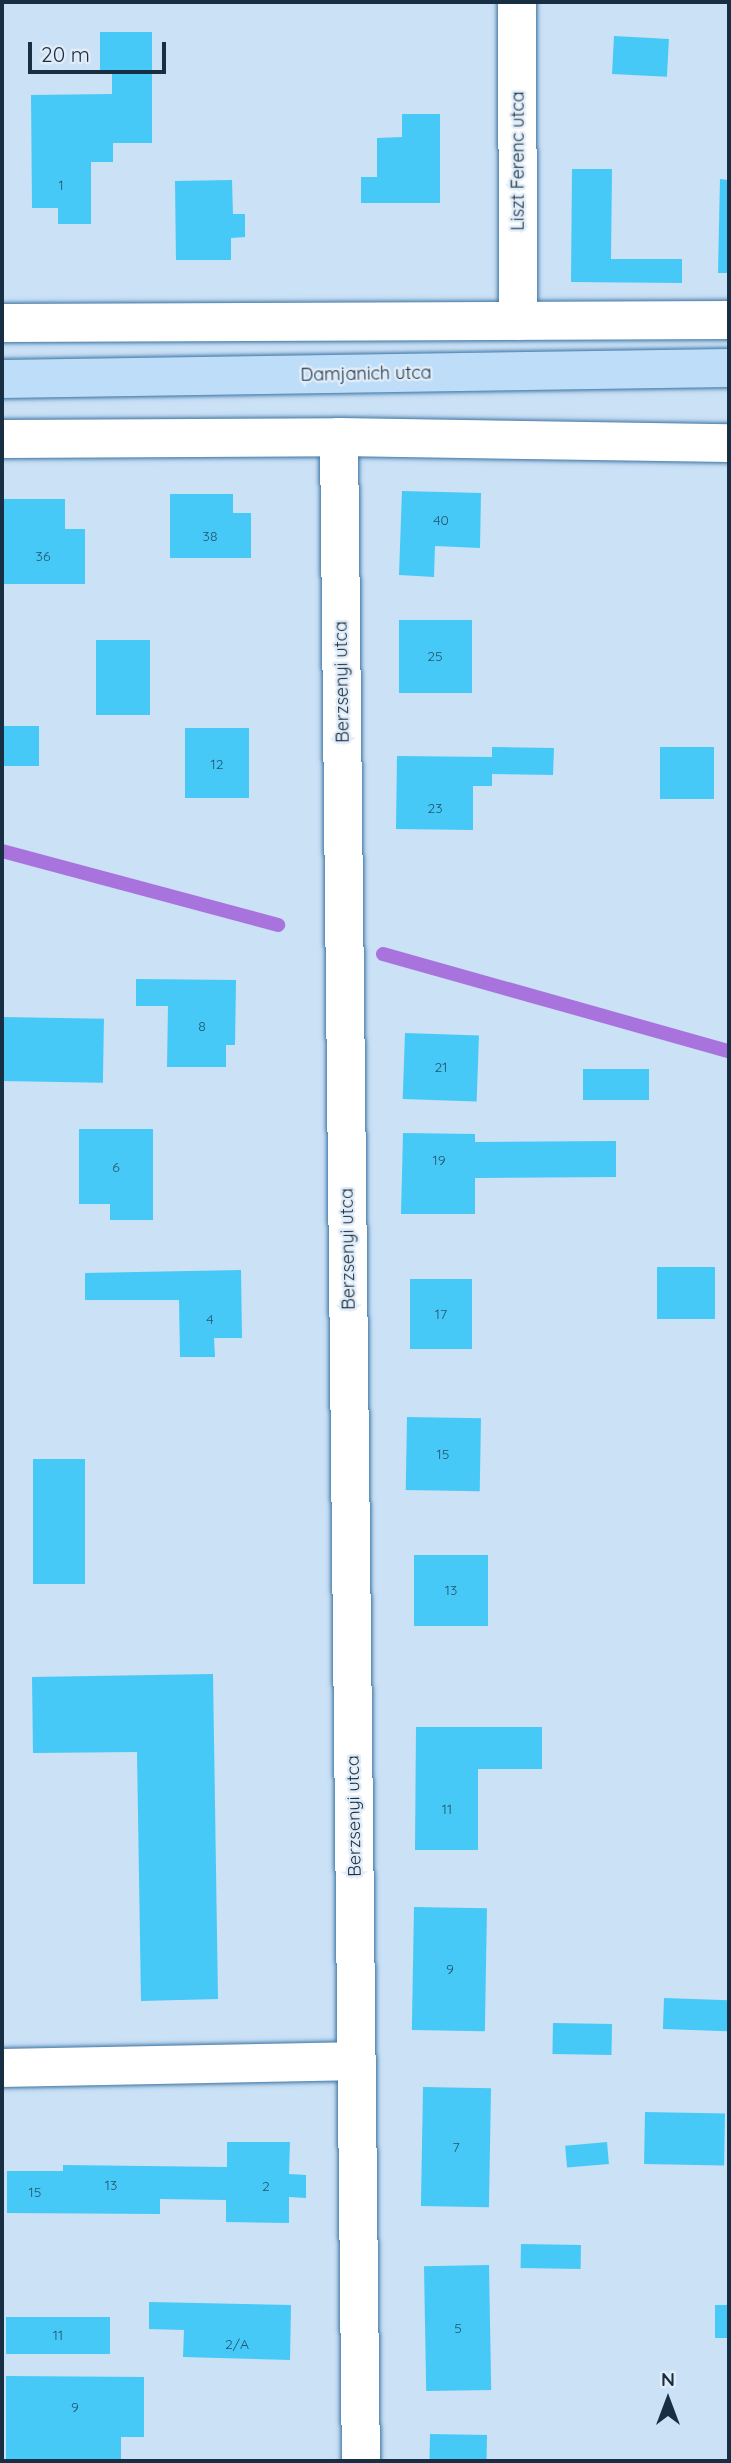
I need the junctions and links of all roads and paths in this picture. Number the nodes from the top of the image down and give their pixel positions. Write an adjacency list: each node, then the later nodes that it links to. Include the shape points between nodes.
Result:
1 (517, 2): 3 (street, Liszt Ferenc utca)
2 (729, 320): 3 (street)
3 (518, 321): 4 (street)
4 (2, 323)
5 (729, 368): 6 (main road, Damjanich utca)
6 (2, 379)
7 (339, 437): 8 (street); 9 (street); 10 (street, Berzsenyi utca)
8 (2, 439)
9 (729, 443)
10 (357, 2061): 11 (street); 12 (street, Berzsenyi utca)
11 (2, 2068)
12 (361, 2461)

